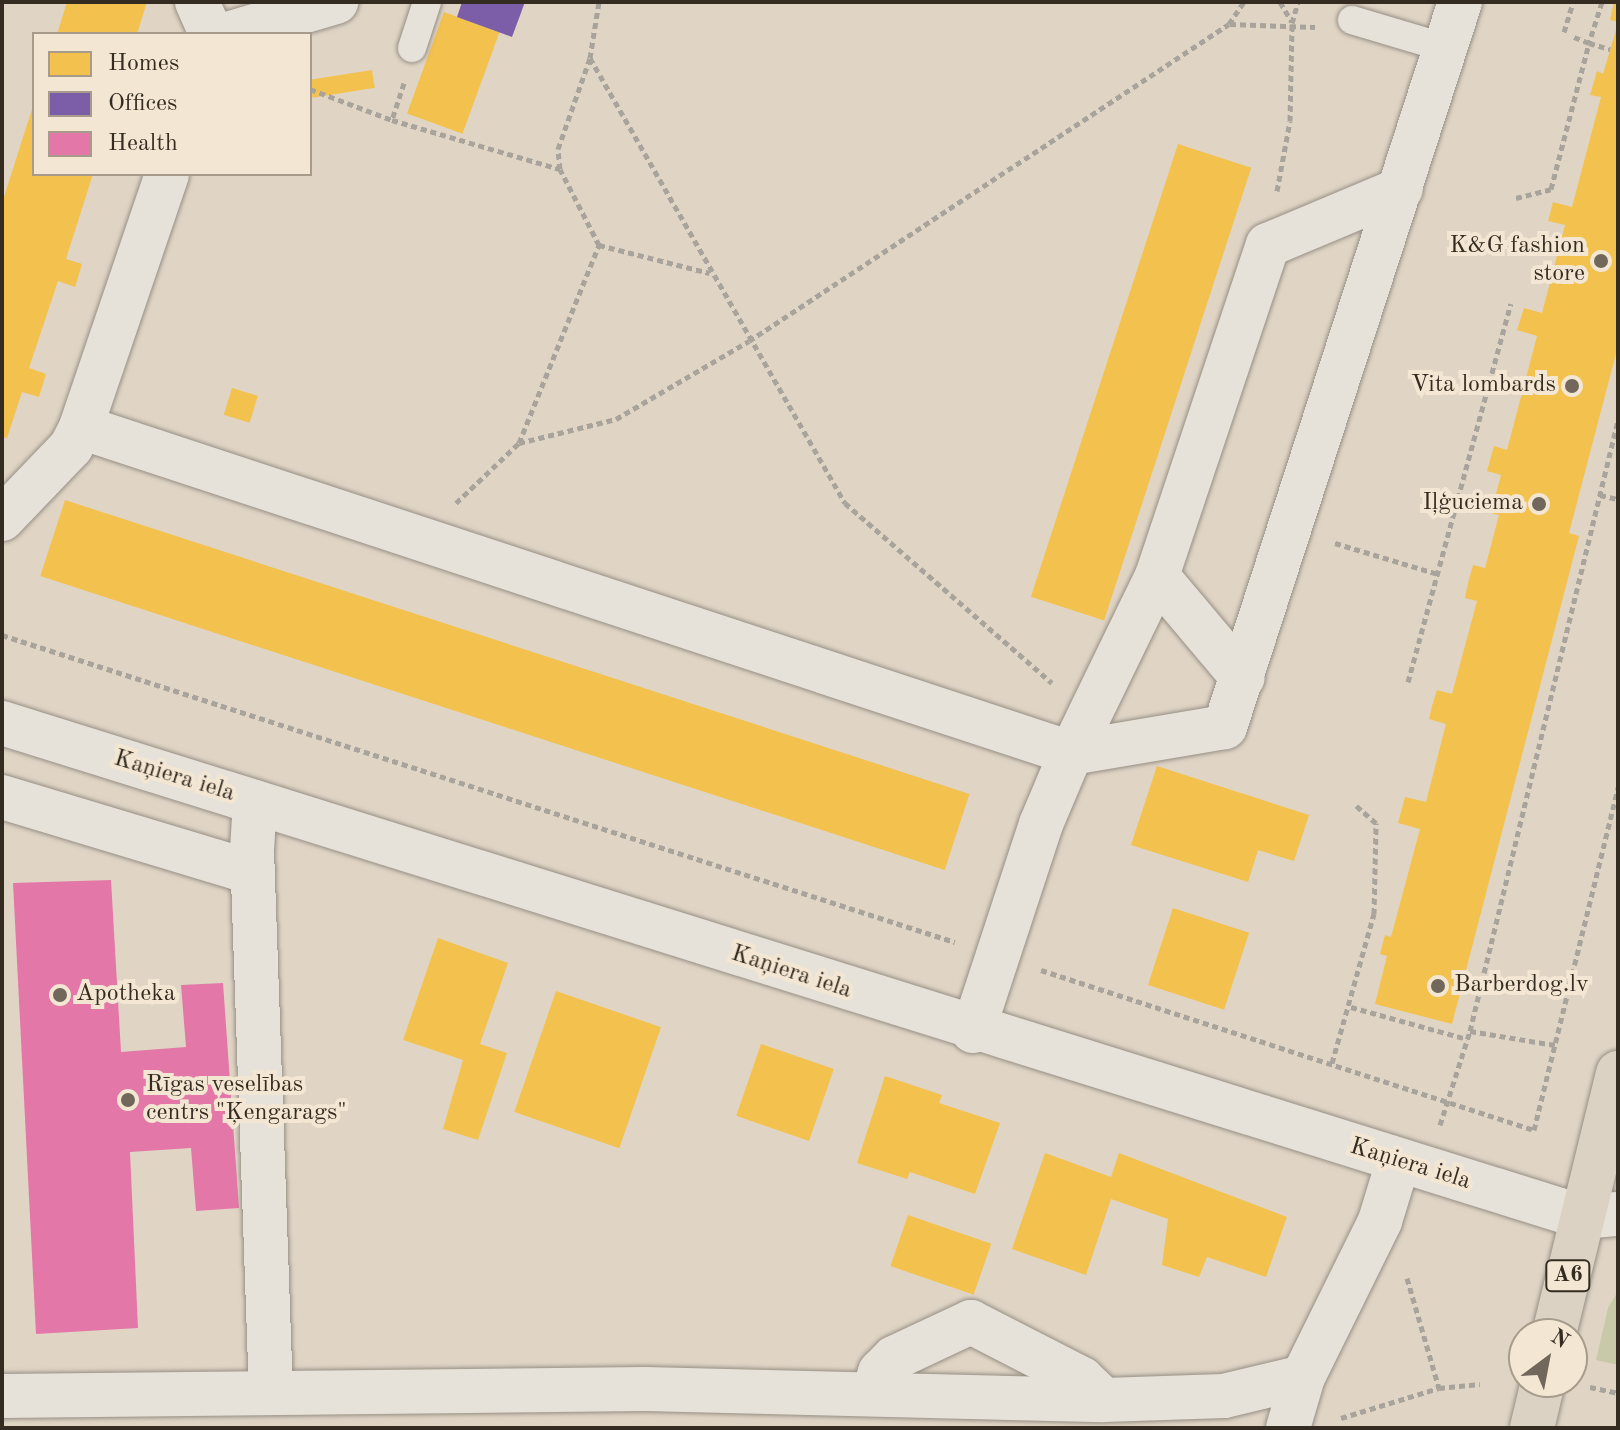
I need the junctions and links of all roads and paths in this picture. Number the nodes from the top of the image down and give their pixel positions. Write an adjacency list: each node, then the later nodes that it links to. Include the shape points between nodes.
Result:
1 (197, 2): 15 (street)
2 (336, 2): 16 (street)
3 (427, 2): 20 (lane)
4 (599, 2): 23 (path)
5 (1244, 2): 13 (path)
6 (1280, 2): 12 (path)
7 (1298, 2): 12 (path)
8 (1460, 2): 21 (street)
9 (1573, 2): 17 (path)
10 (1602, 2): 19 (path)
11 (1352, 20): 21 (lane)
12 (1292, 23): 13 (path); 14 (path); 31 (path, via 1290,121)
13 (1229, 24): 34 (path)
14 (1321, 28)
15 (210, 32)
16 (234, 32)
17 (1564, 32)
18 (1572, 36): 19 (path)
19 (1589, 43): 22 (path); 29 (path, via 1551,189)
20 (412, 48): 25 (path)
21 (1446, 48): 28 (street)
22 (1610, 49)
23 (590, 58): 26 (path, via 558,149); 32 (path)
24 (312, 90): 25 (path)
25 (392, 120): 26 (path)
26 (560, 169): 30 (path)
27 (166, 176): 36 (street)
28 (1401, 189): 31 (street); 41 (street)
29 (1516, 198)
30 (599, 245): 32 (path); 37 (path)
31 (1268, 245): 44 (street)
32 (711, 274): 34 (path)
33 (1511, 304): 43 (path)
34 (749, 341): 37 (path, via 616,419); 49 (path, via 845,503)
35 (1618, 420): 38 (path)
36 (81, 427): 40 (street, via 71,447); 42 (street)
37 (519, 443): 42 (path)
38 (1600, 495): 39 (path); 58 (path)
39 (1618, 499)
40 (2, 519)
41 (1291, 530): 43 (path); 46 (street)
42 (417, 540): 49 (street)
43 (1438, 574): 47 (path)
44 (1157, 576): 46 (street); 49 (street)
45 (2, 635): 55 (path)
46 (1243, 678): 49 (street, via 1225,727)
47 (1408, 682)
48 (2, 723): 52 (street, Kaņiera iela)
49 (1081, 735): 55 (street)
50 (1618, 787): 60 (path)
51 (2, 797): 54 (street)
52 (255, 802): 54 (street); 57 (street, Kaņiera iela)
53 (1354, 804): 56 (path, via 1376,823 1376,838 1374,914)
54 (253, 873): 72 (street)
55 (996, 956): 57 (street); 61 (path)
56 (1351, 1007): 59 (path); 61 (path)
57 (973, 1031): 64 (street, Kaņiera iela)
58 (1470, 1031): 59 (path); 60 (path)
59 (1467, 1039): 63 (path)
60 (1555, 1045): 63 (path, via 1534,1130)
61 (1332, 1063): 63 (path)
62 (1618, 1073): 65 (highway, A6)
63 (1447, 1100): 64 (path)
64 (1412, 1167): 65 (street, Kaņiera iela); 66 (street)
65 (1600, 1216): 67 (highway, A6)
66 (1368, 1244): 68 (street); 70 (path, via 1403,1264)
67 (1560, 1318)
68 (1303, 1377): 77 (street, via 1224,1396); 79 (street)
69 (1480, 1384): 70 (path)
70 (1439, 1388): 78 (path)
71 (1588, 1388): 73 (path)
72 (271, 1393): 74 (street, via 645,1389); 75 (street)
73 (1618, 1393)
74 (873, 1394): 77 (street); 77 (street, via 880,1372 894,1358 971,1322 1082,1379)
75 (2, 1396)
76 (1552, 1398): 80 (highway)
77 (1104, 1400)
78 (1337, 1419)
79 (1288, 1428)
80 (1532, 1428)

